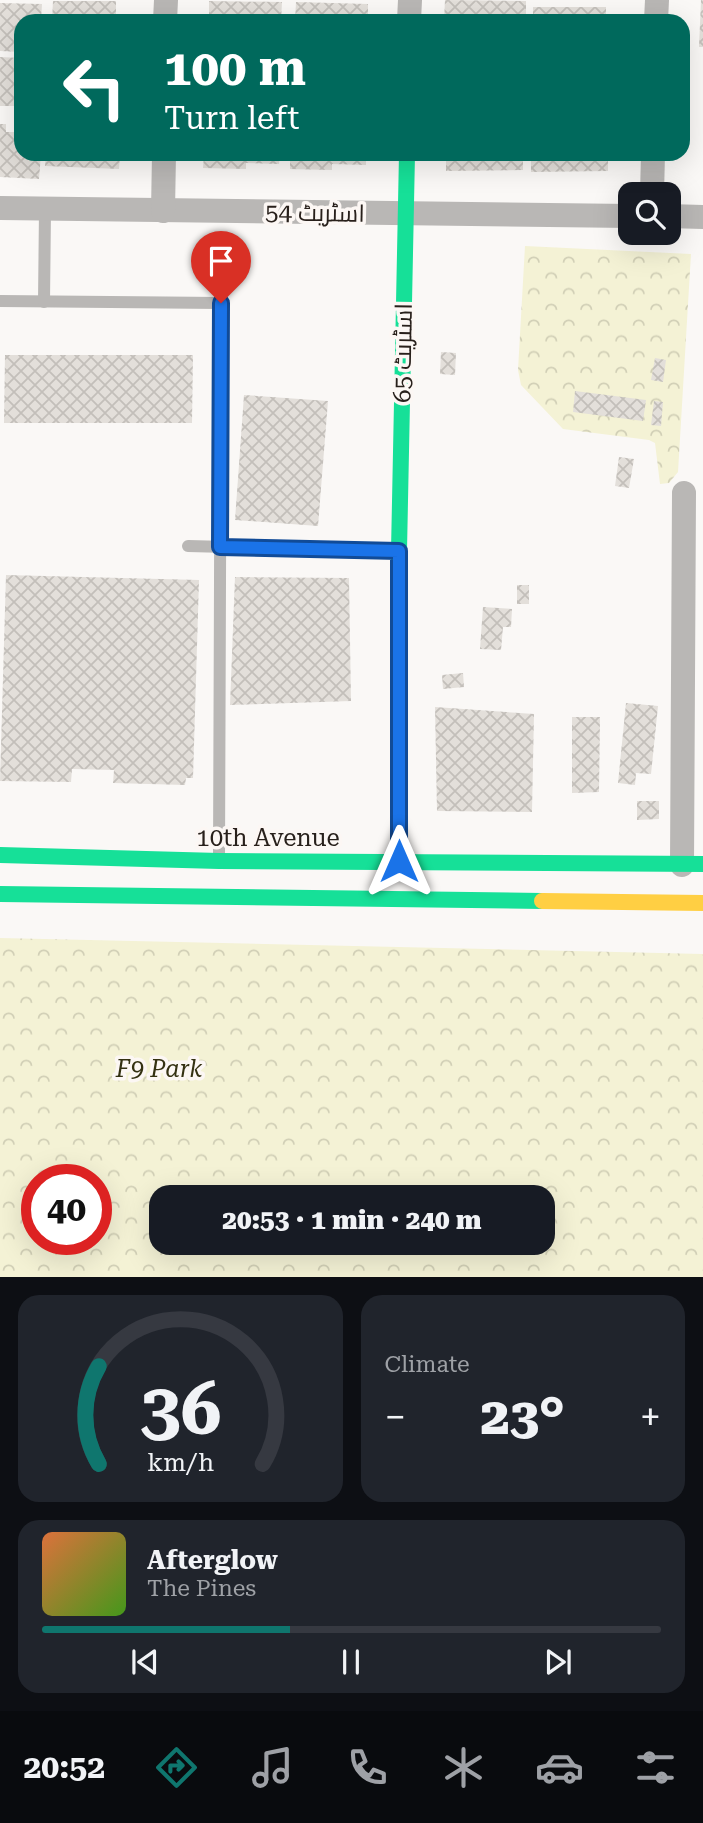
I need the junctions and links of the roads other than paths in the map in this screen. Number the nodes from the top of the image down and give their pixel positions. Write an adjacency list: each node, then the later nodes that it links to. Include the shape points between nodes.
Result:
1 (164, 161): 7 (street)
2 (407, 161): 8 (main road, اسٹریٹ 65)
3 (653, 161): 4 (street)
4 (652, 182)
5 (0, 208): 6 (street, اسٹریٹ 54)
6 (45, 210): 7 (street, اسٹریٹ 54); 13 (lane)
7 (163, 211): 8 (street, اسٹریٹ 54)
8 (405, 214): 9 (street, اسٹریٹ 54); 17 (main road, اسٹریٹ 65)
9 (618, 216)
10 (681, 216): 11 (street)
11 (703, 216)
12 (0, 301): 13 (lane)
13 (44, 302): 16 (lane, via 221,303)
14 (684, 493): 21 (street)
15 (188, 546): 16 (lane)
16 (220, 547): 17 (lane); 19 (lane)
17 (399, 551): 20 (main road, اسٹریٹ 65)
18 (0, 855): 22 (main road, 10th Avenue)
19 (219, 861): 20 (main road, 10th Avenue); 22 (main road, 10th Avenue)
20 (399, 861): 21 (main road, 10th Avenue)
21 (692, 864)
22 (117, 877): 23 (main road, 10th Avenue); 24 (main road, 10th Avenue)
23 (0, 894)
24 (703, 903)

